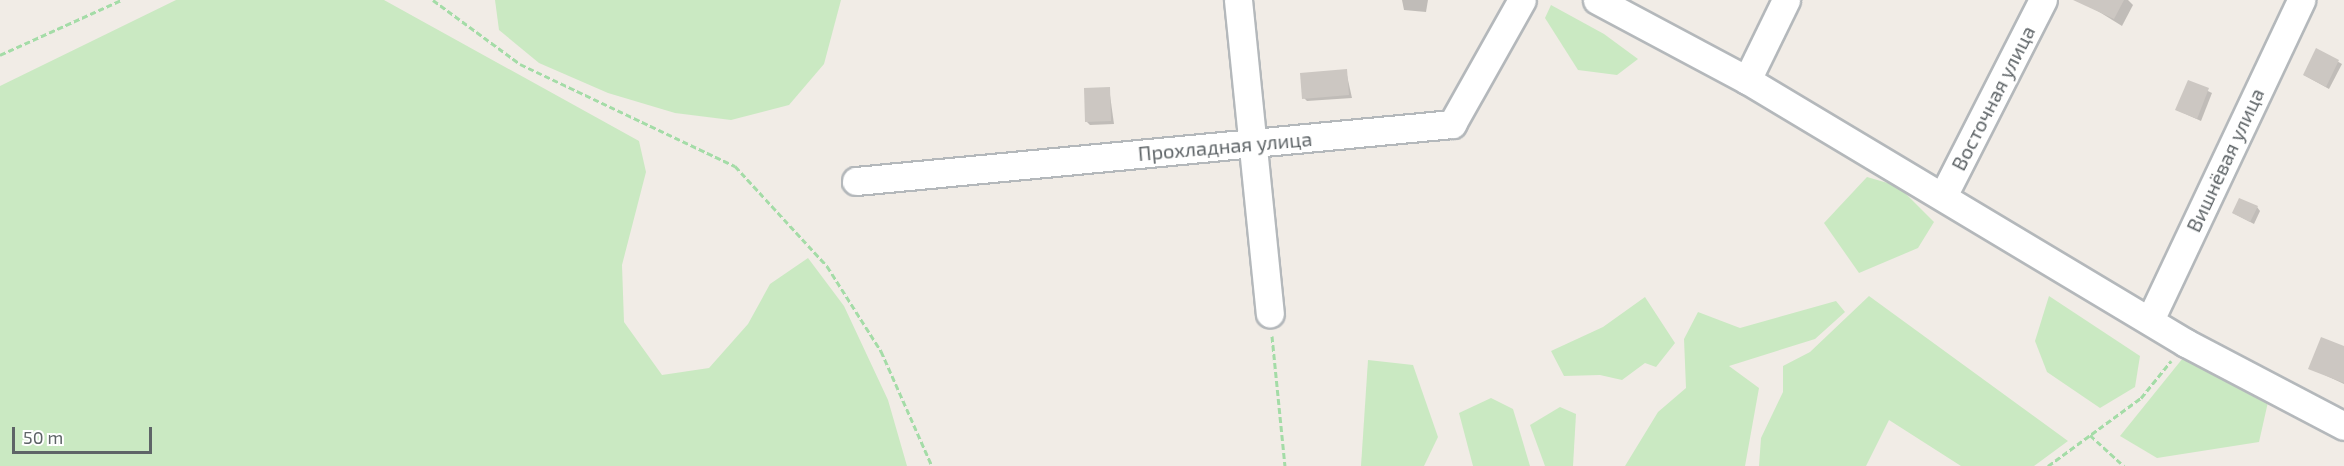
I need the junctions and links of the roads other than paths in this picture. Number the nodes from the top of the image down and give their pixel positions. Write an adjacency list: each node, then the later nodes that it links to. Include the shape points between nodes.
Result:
1 (1238, 0): 8 (street)
2 (1522, 0): 8 (street, Прохладная улица, via 1452,124)
3 (1597, 0): 7 (street)
4 (1786, 0): 7 (street)
5 (2043, 0): 10 (street, Восточная улица)
6 (2301, 0): 12 (street, Вишнёвая улица)
7 (1748, 80): 10 (street)
8 (1254, 143): 9 (street, Прохладная улица); 11 (street)
9 (856, 181)
10 (1943, 196): 12 (street)
11 (1270, 313)
12 (2150, 320): 13 (street)
13 (2344, 426)

